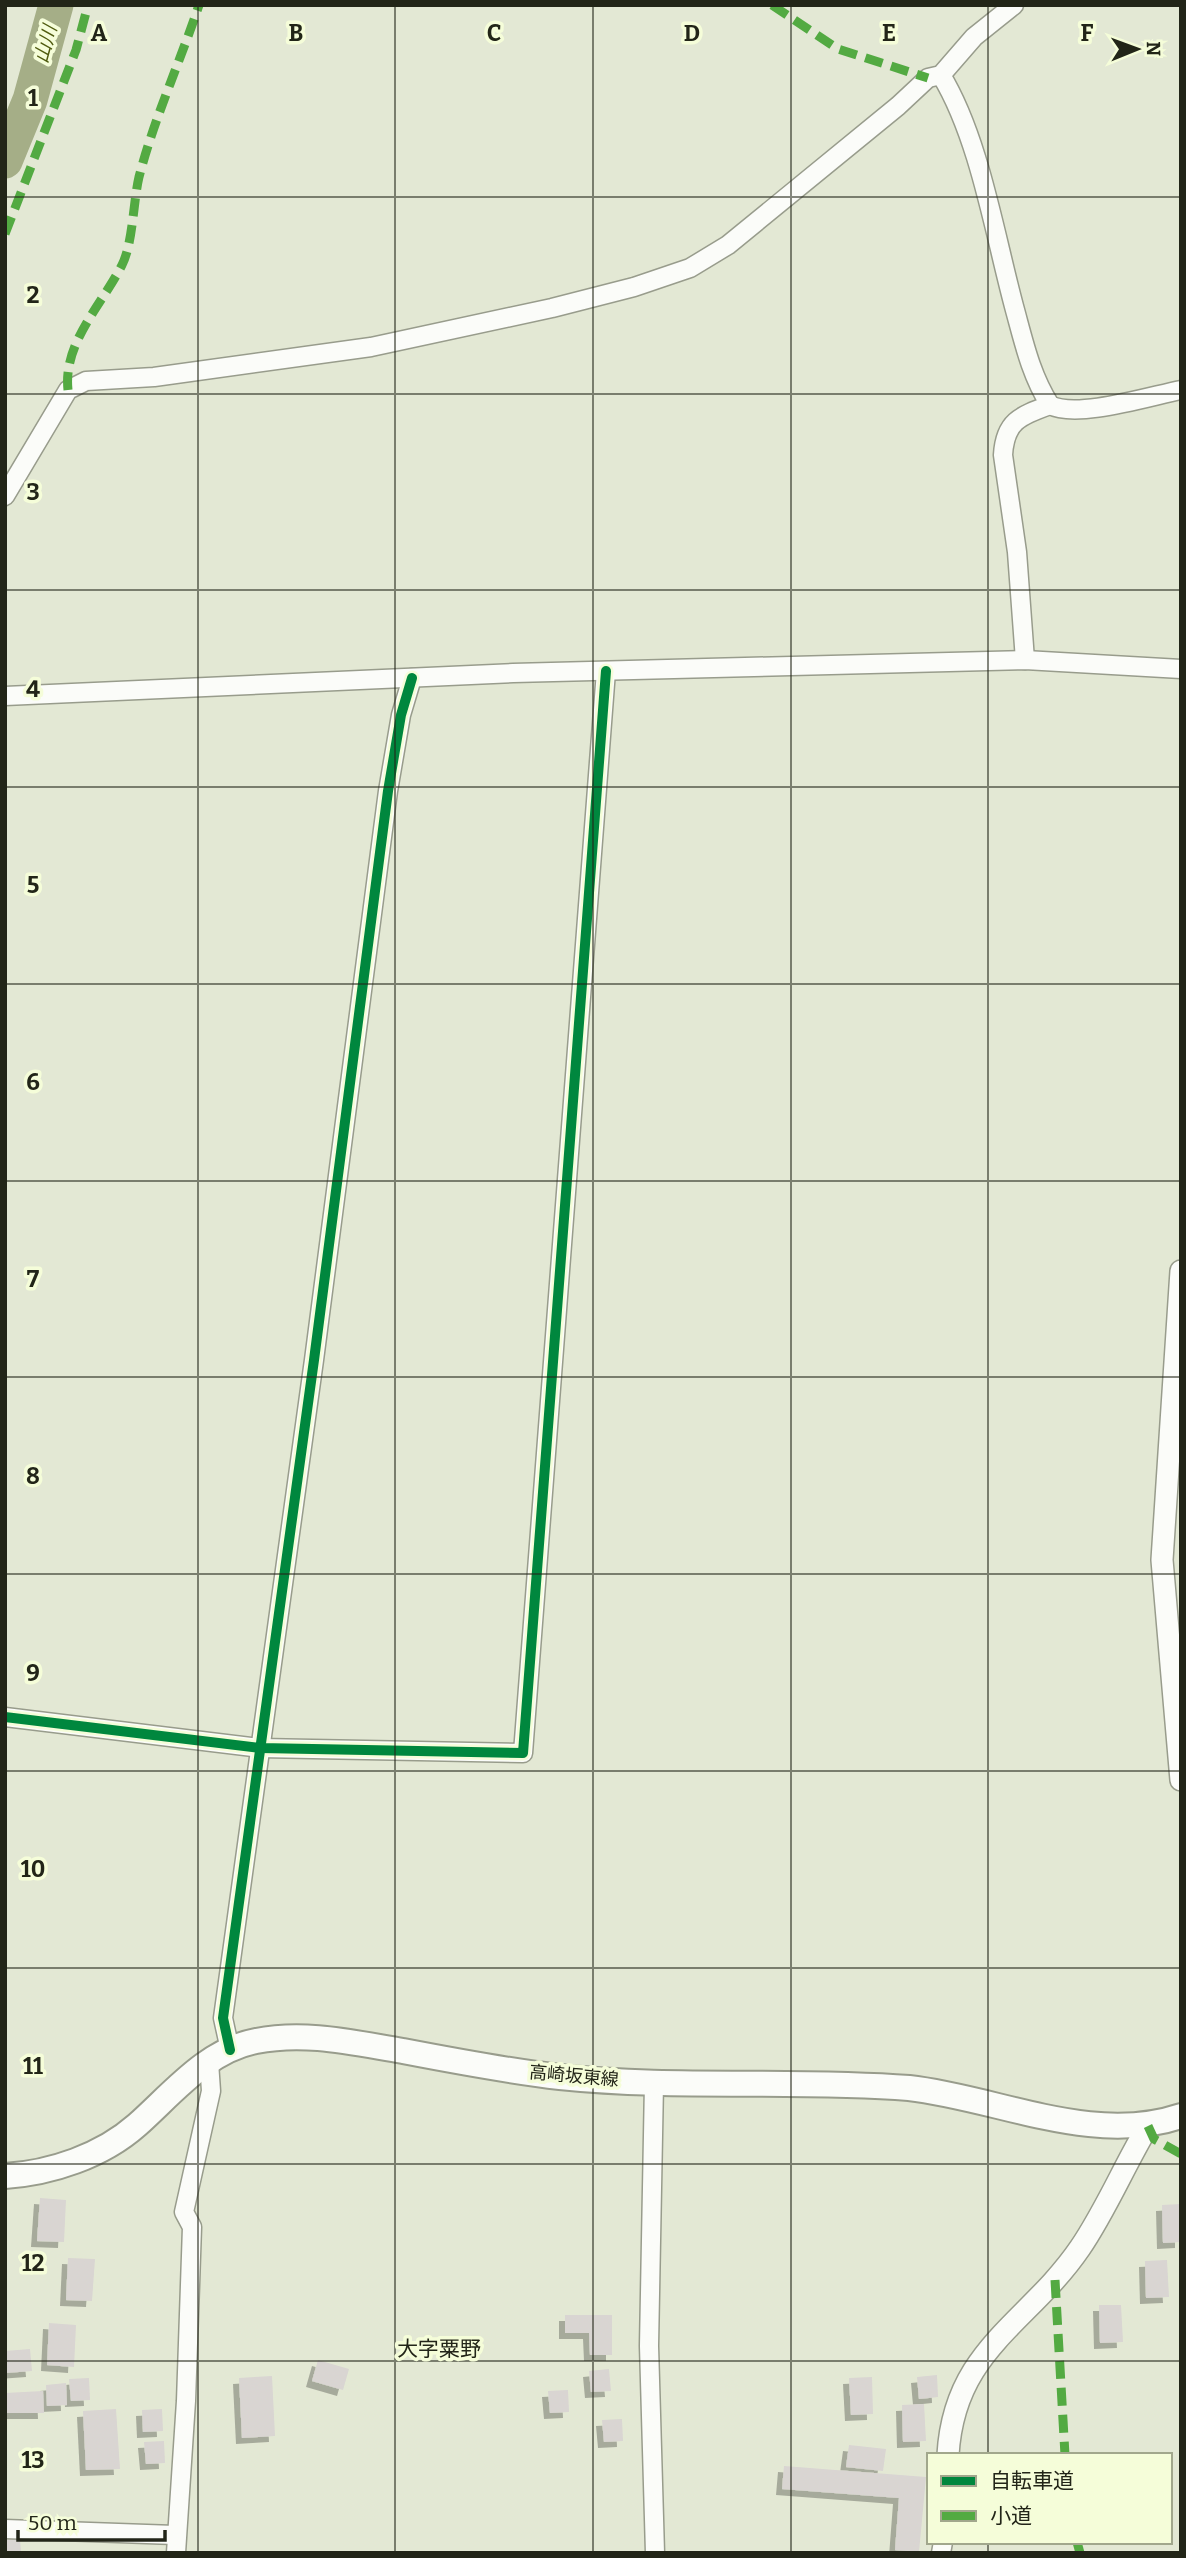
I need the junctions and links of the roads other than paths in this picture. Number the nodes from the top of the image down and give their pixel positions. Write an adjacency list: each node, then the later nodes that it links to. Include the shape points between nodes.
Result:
1 (1014, 5): 2 (street, via 974,37)
2 (941, 75): 4 (street, via 968,134 1030,366); 5 (street, via 928,78 728,245 690,268 552,308 371,347 154,377 86,381 68,390)
3 (1181, 390): 4 (street, via 1084,408 1066,410)
4 (1050, 405): 6 (street, via 1014,422 1004,439)
5 (5, 496)
6 (1025, 660): 7 (street); 8 (street)
7 (1181, 668)
8 (606, 671): 9 (street); 13 (street, via 523,1752)
9 (412, 678): 10 (street); 13 (street, via 388,791)
10 (5, 696)
11 (1181, 1271): 14 (street, via 1162,1560)
12 (5, 1717): 13 (street)
13 (260, 1748): 15 (street)
14 (1181, 1780)
15 (220, 2056): 16 (main road, 高崎坂東線, via 273,2037 317,2037 506,2070); 19 (main road, 高崎坂東線, via 110,2144 65,2164); 22 (street, via 184,2212 192,2227)
16 (654, 2082): 18 (main road, 高崎坂東線, via 909,2088 1089,2124); 23 (street, via 649,2346)
17 (1181, 2116): 18 (main road, 高崎坂東線)
18 (1148, 2126): 20 (street, via 1081,2246 982,2356 963,2389)
19 (5, 2176)
20 (948, 2453)
21 (5, 2529): 22 (street)
22 (176, 2544)
23 (655, 2553)

